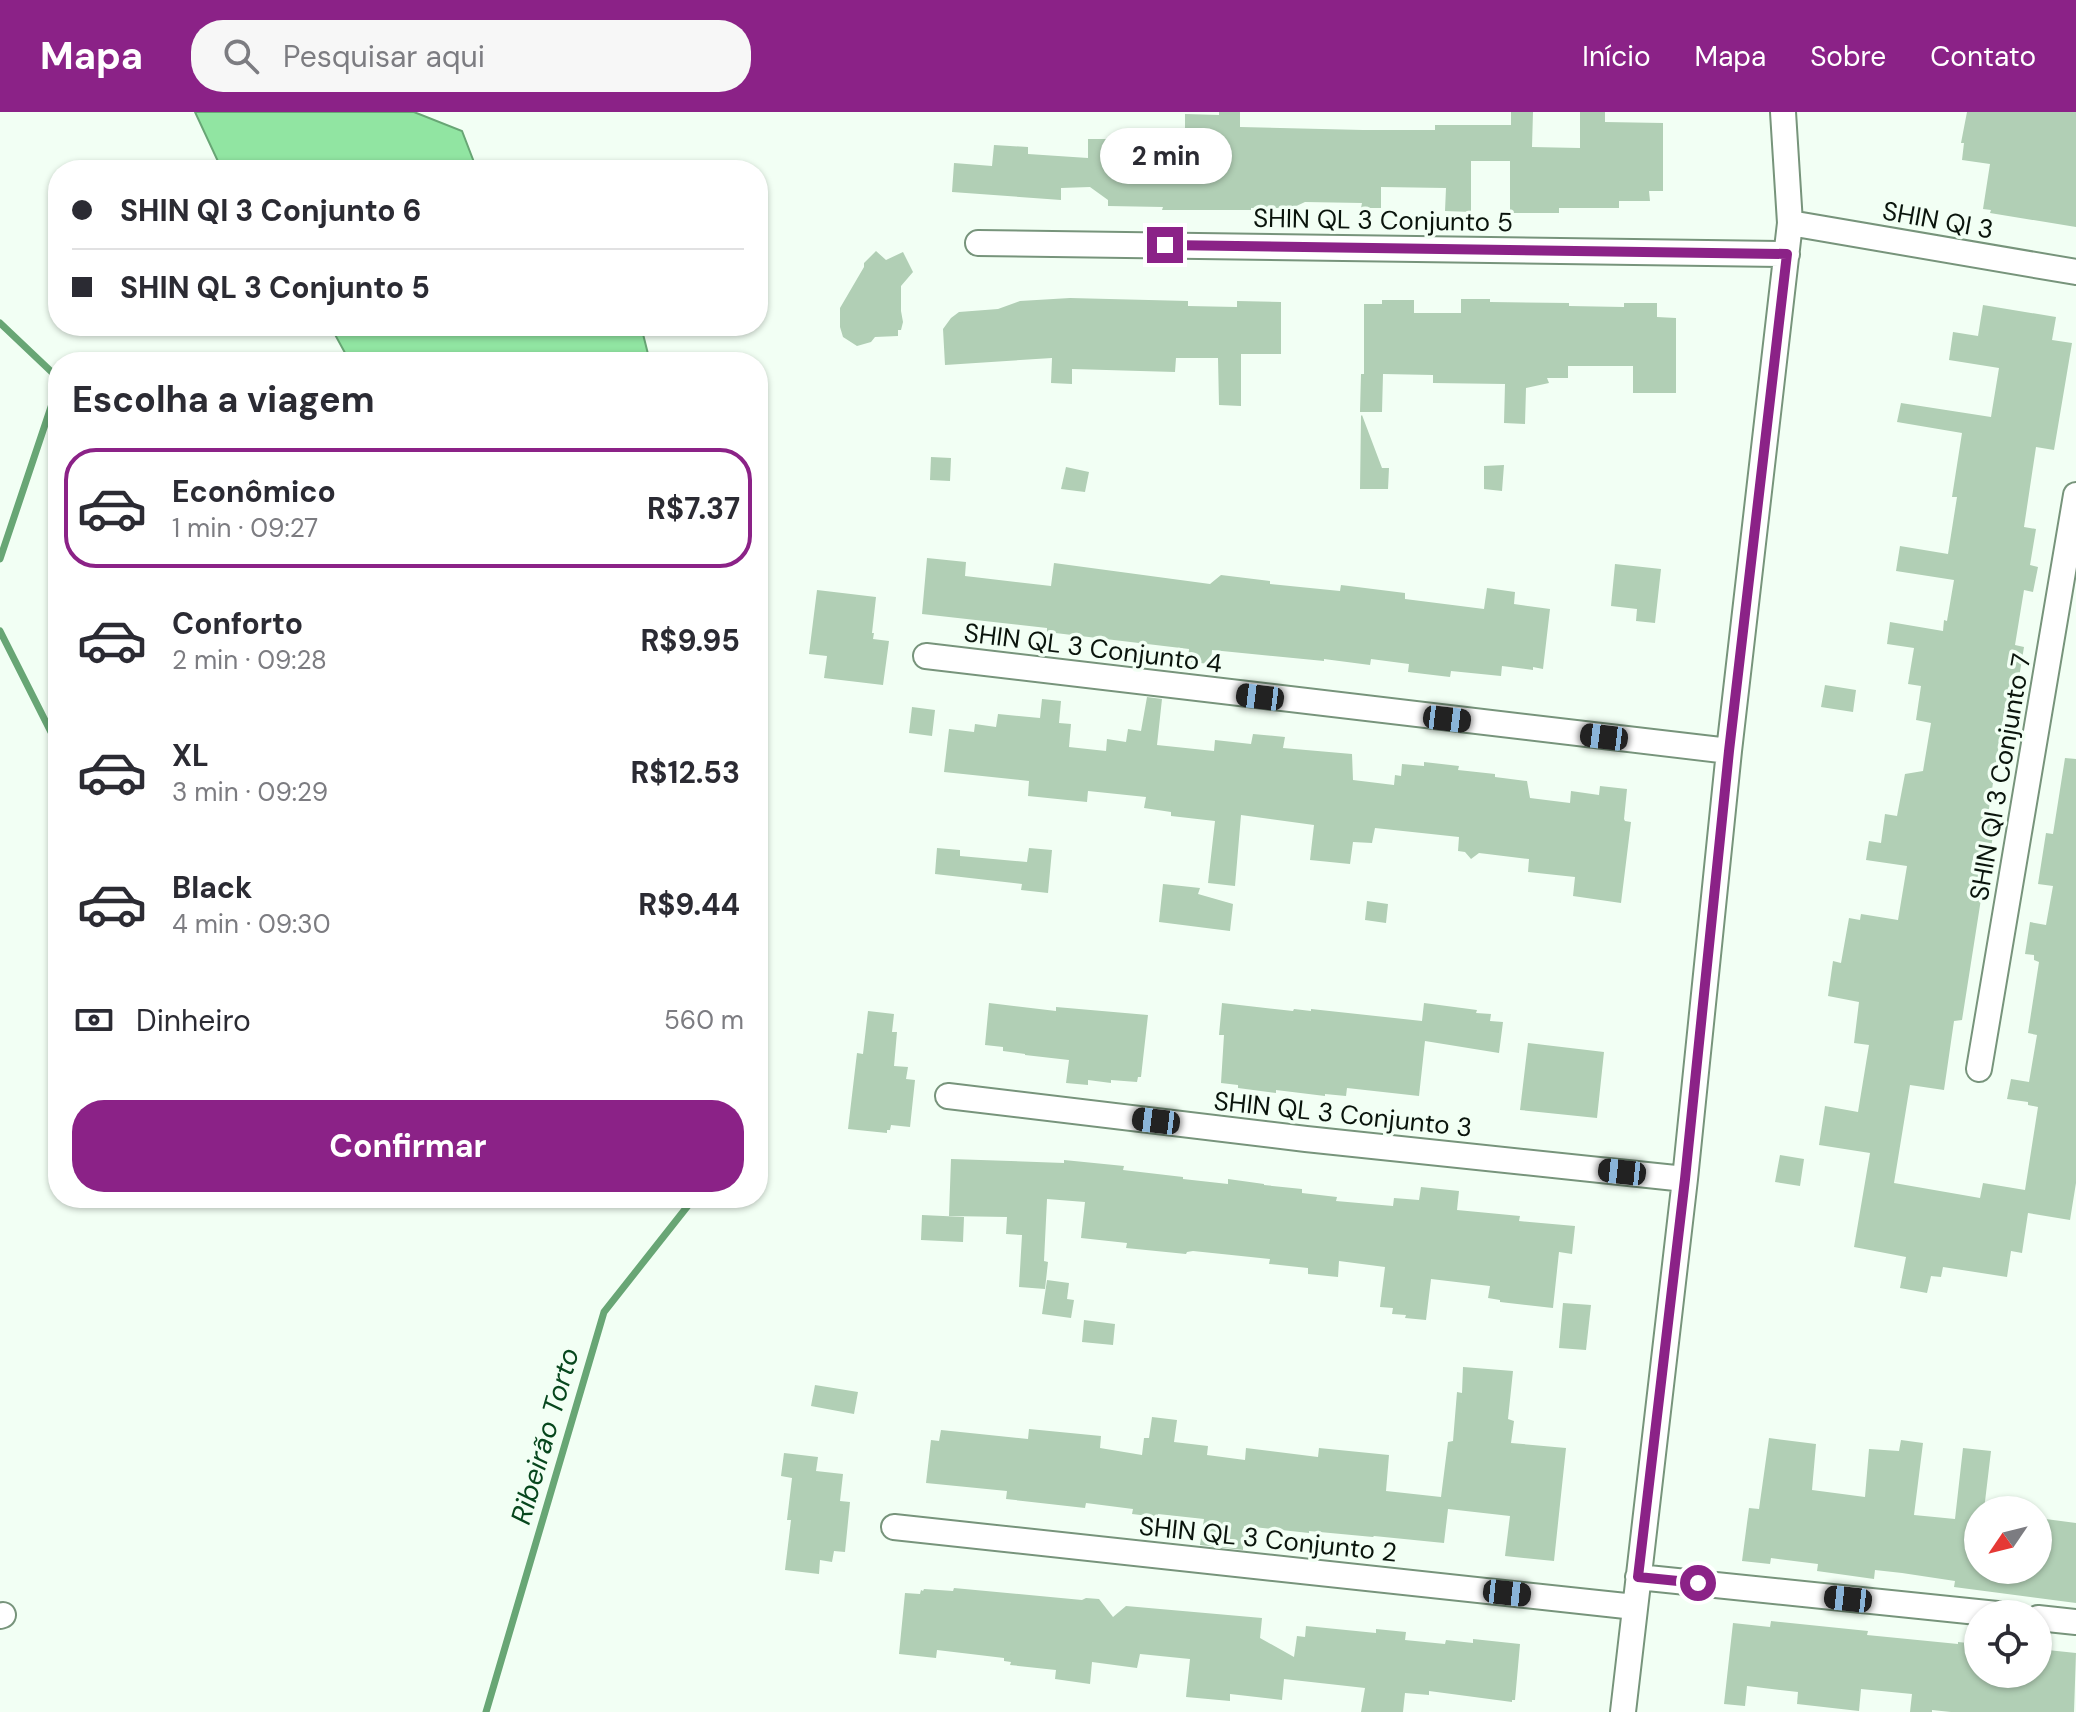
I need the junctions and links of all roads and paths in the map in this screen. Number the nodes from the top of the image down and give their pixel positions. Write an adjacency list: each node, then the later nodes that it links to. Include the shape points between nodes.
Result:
1 (1783, 112): 2 (street)
2 (1790, 223): 4 (street); 5 (street, SHIN QI 3)
3 (978, 243): 4 (street, SHIN QL 3 Conjunto 5)
4 (1787, 254): 8 (street)
5 (2076, 272)
6 (2076, 495): 9 (street, SHIN QI 3 Conjunto 7)
7 (926, 656): 8 (street, SHIN QL 3 Conjunto 4)
8 (1729, 751): 11 (street)
9 (1979, 1069)
10 (948, 1096): 11 (street, SHIN QL 3 Conjunto 3)
11 (1685, 1179): 13 (street)
12 (894, 1527): 14 (street, SHIN QL 3 Conjunto 2)
13 (1638, 1577): 14 (street); 15 (street)
14 (1635, 1607): 18 (street)
15 (1964, 1611)
16 (2052, 1619): 17 (street)
17 (2076, 1622)
18 (1623, 1712)

